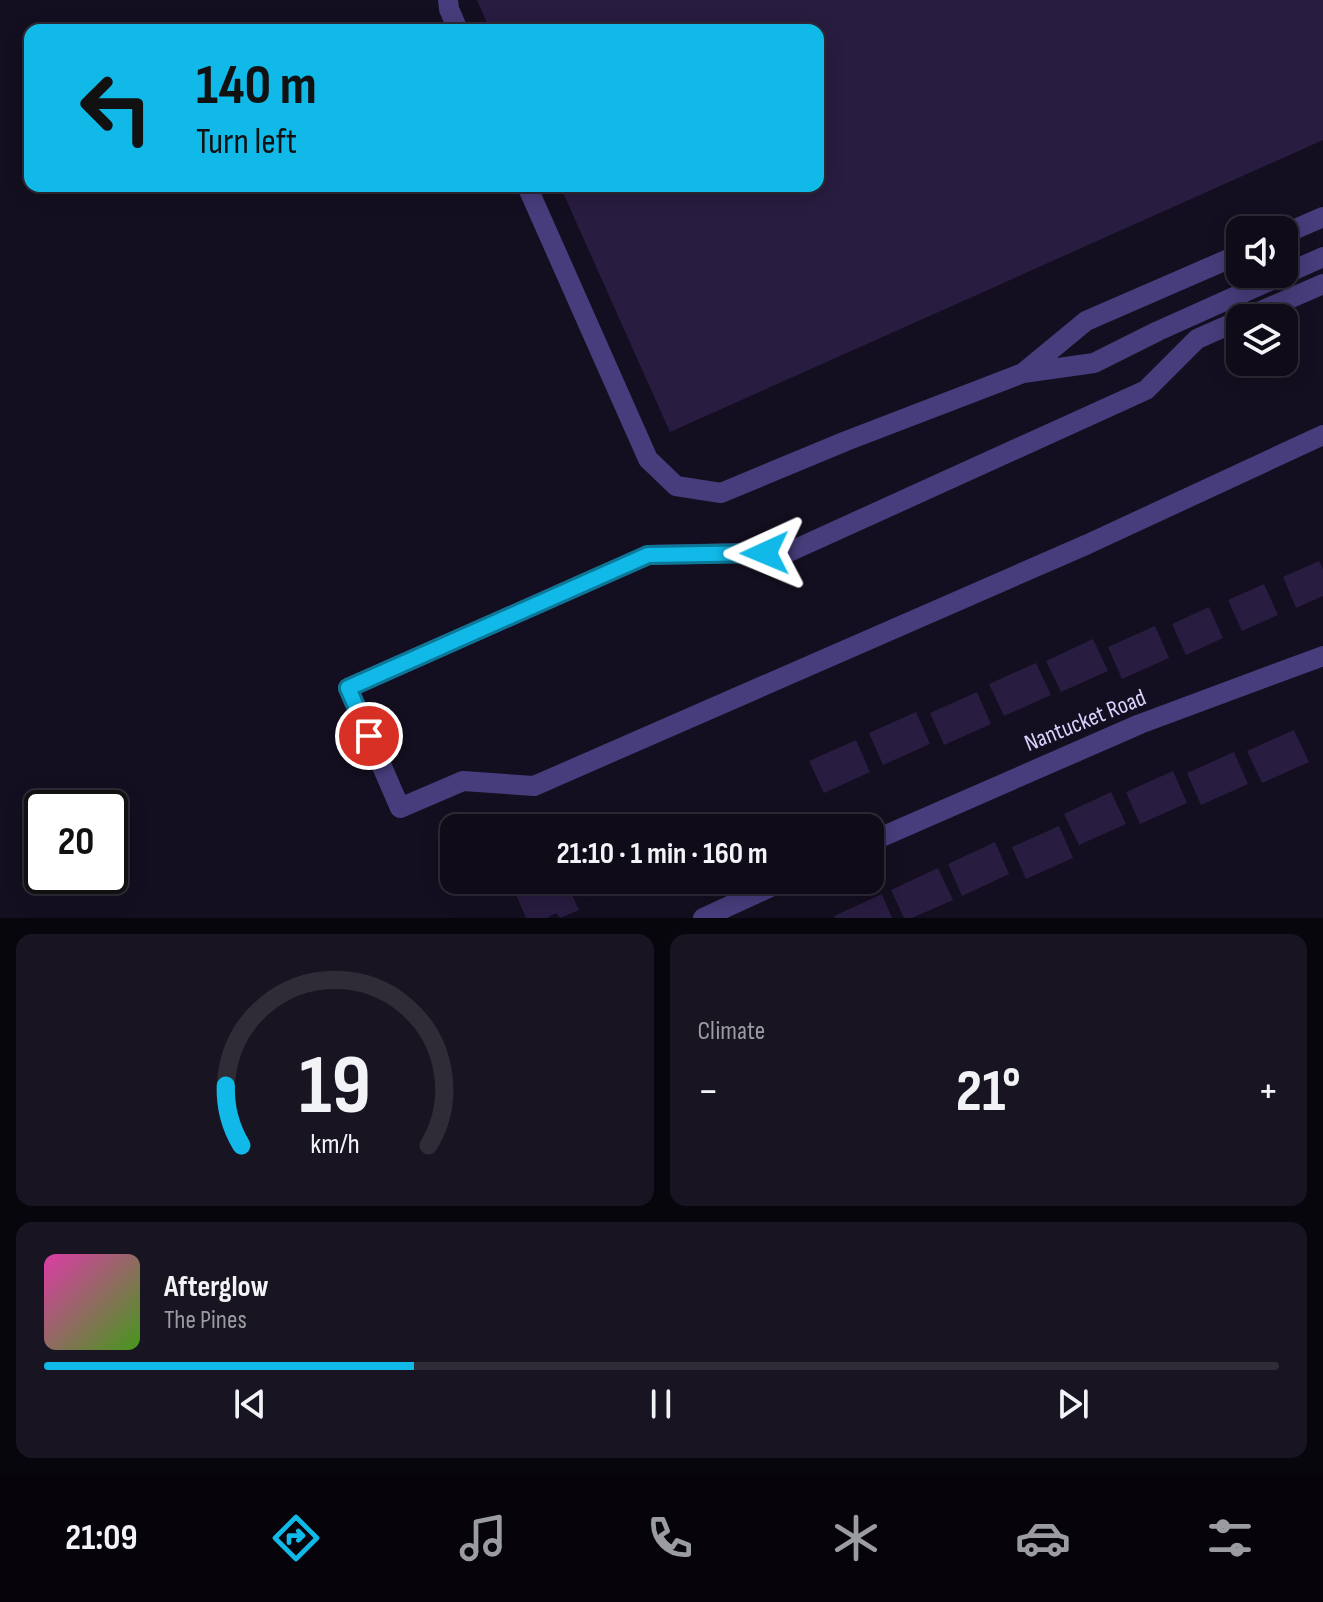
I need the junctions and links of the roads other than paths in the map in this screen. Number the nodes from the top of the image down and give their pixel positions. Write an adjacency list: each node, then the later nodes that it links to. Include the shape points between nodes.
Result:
1 (448, 0): 2 (street)
2 (455, 24)
3 (530, 192): 11 (street, via 648,459 676,486 721,493)
4 (1323, 217): 5 (street)
5 (1298, 228)
6 (1323, 257): 11 (street, via 1094,363)
7 (1226, 260): 11 (street, via 1086,321)
8 (1323, 284): 9 (street)
9 (1277, 304)
10 (1226, 326): 12 (street, via 1197,339 1146,390 789,552 648,555 348,688 400,808 463,781 534,786 1068,553)
11 (1023, 373)
12 (1323, 435)
13 (1323, 656): 14 (street, Nantucket Road, via 1140,724)
14 (884, 836)
15 (755, 894): 16 (street)
16 (703, 918)

